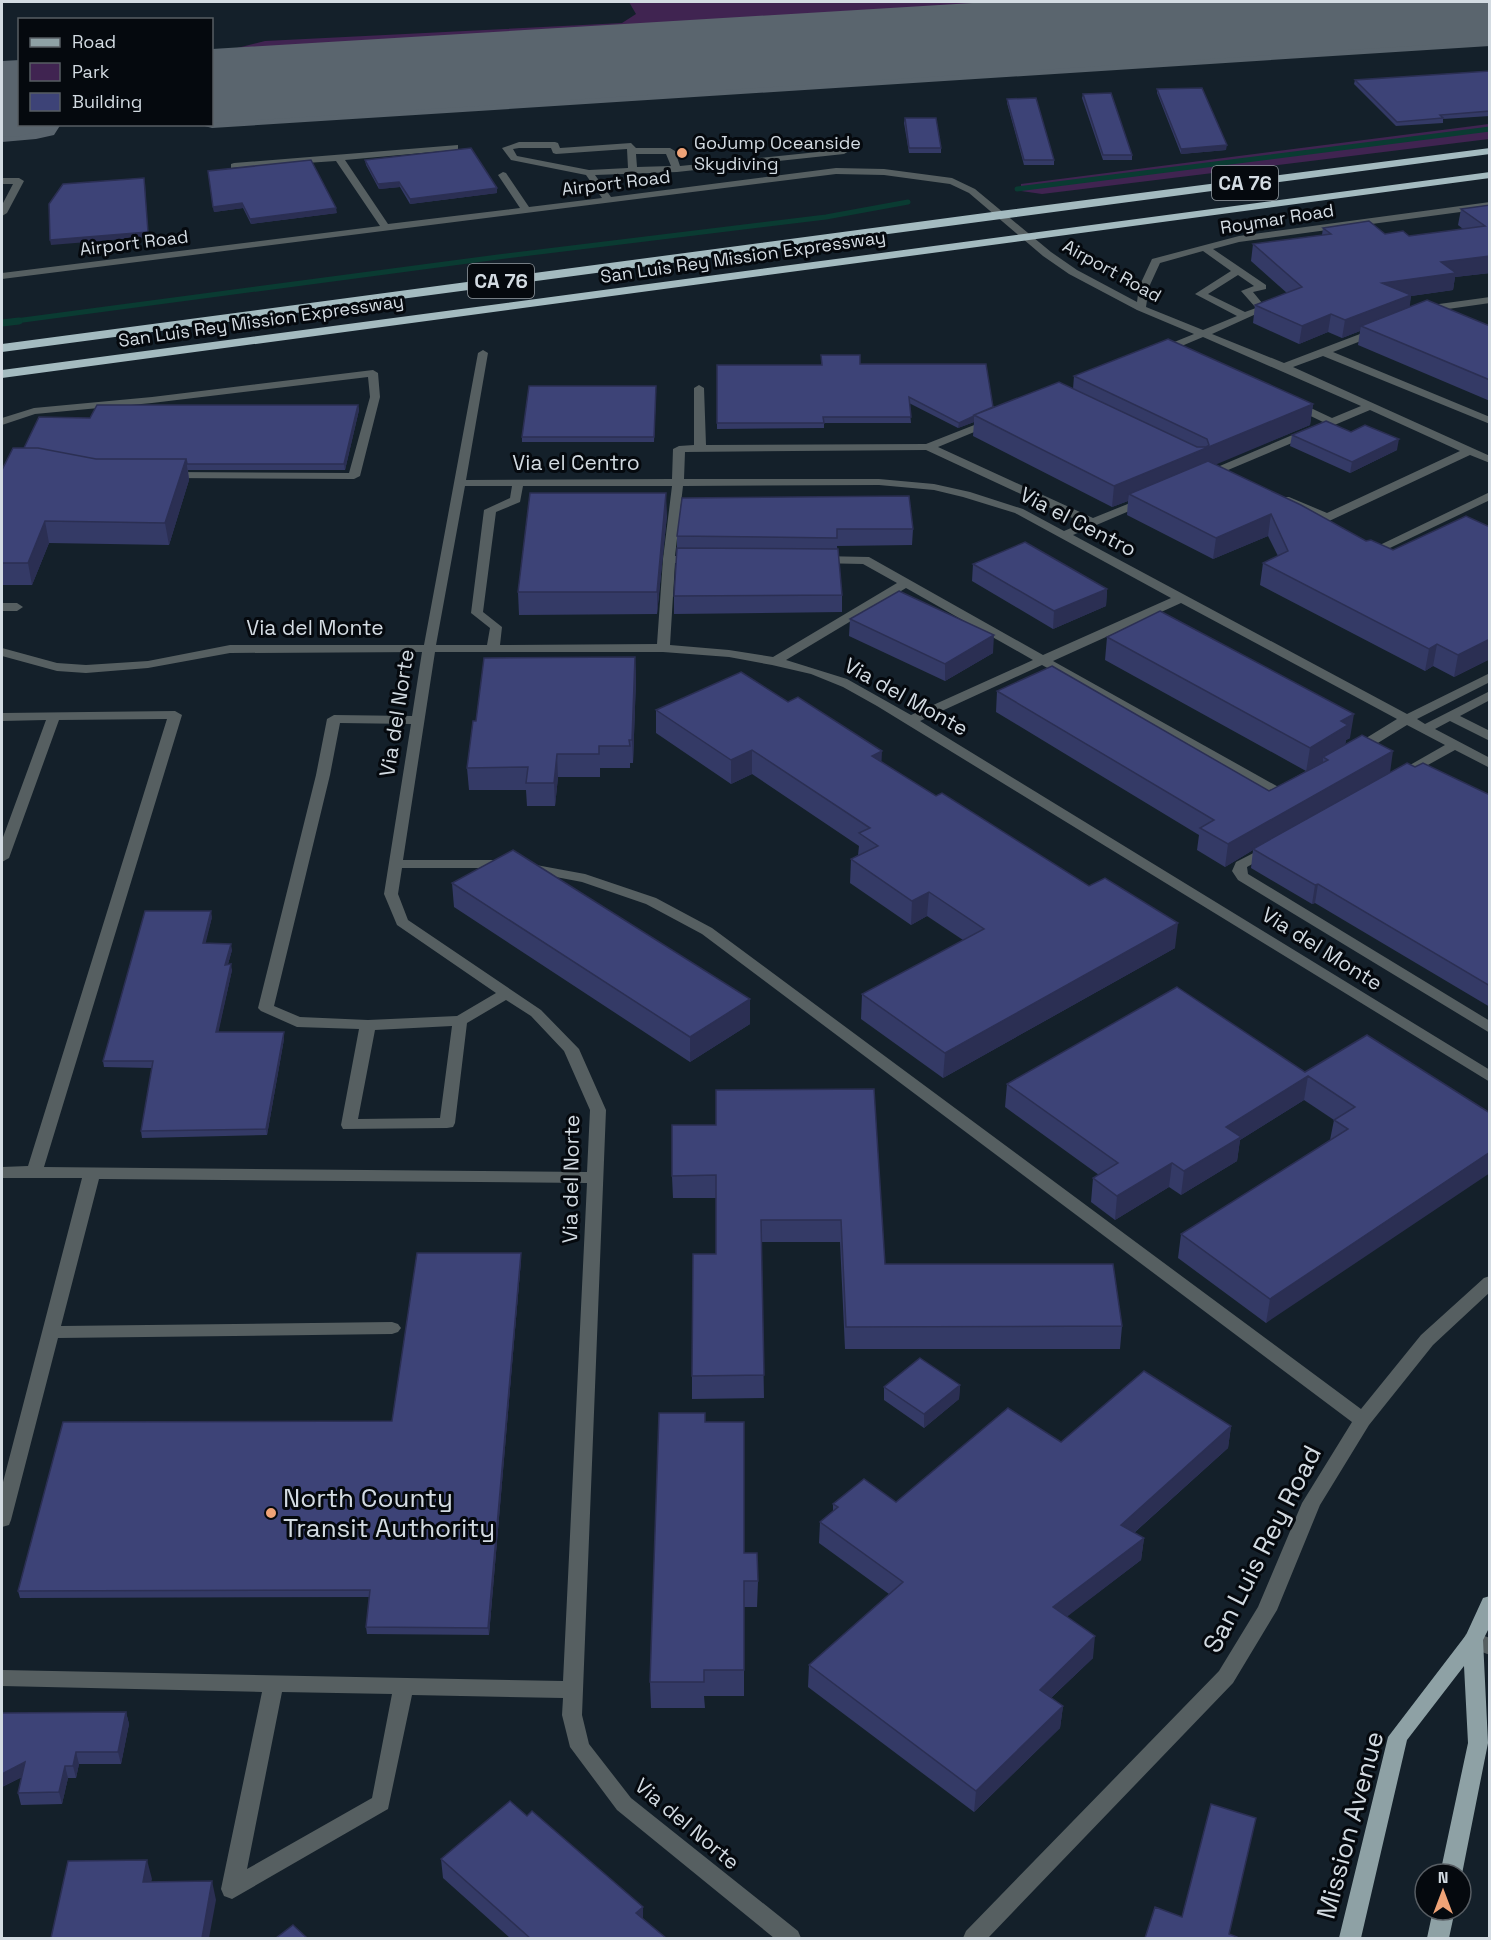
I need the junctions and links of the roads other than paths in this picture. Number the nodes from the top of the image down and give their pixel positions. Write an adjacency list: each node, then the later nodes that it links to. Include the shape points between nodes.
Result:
1 (455, 147): 6 (street)
2 (555, 151): 3 (street, via 631,146); 8 (street); 8 (street, via 555,145 507,148 514,158)
3 (631, 151): 9 (street, via 670,151); 10 (street)
4 (844, 151): 9 (street)
5 (1490, 151): 19 (highway, San Luis Rey Mission Expressway / CA 76)
6 (339, 158): 7 (street); 20 (street)
7 (234, 166)
8 (554, 168): 11 (street)
9 (677, 169): 10 (street)
10 (633, 170): 11 (street)
11 (589, 172): 15 (street)
12 (1490, 175): 21 (highway, San Luis Rey Mission Expressway / CA 76)
13 (503, 176): 17 (street)
14 (2, 181): 18 (street, via 19,181)
15 (609, 201): 17 (street, Airport Road); 19 (street, Airport Road, via 836,171 884,172 951,181 972,191)
16 (1490, 205): 22 (street, Roymar Road, via 1239,239)
17 (527, 211): 20 (street, Airport Road)
18 (2, 213)
19 (1000, 214): 21 (street, Airport Road); 33 (highway, San Luis Rey Mission Expressway / CA 76)
20 (386, 228): 24 (street, Airport Road)
21 (1024, 237): 27 (street, Airport Road, via 1073,272); 38 (highway, San Luis Rey Mission Expressway / CA 76)
22 (1205, 248): 23 (street); 27 (street, Roymar Road, via 1156,261 1144,287)
23 (1238, 271): 29 (street, via 1262,287 1246,291 1262,309); 29 (street, via 1200,294)
24 (2, 276)
25 (1490, 300): 26 (street)
26 (1439, 307): 28 (street); 30 (street)
27 (1141, 308): 32 (street, Airport Road)
28 (1418, 315)
29 (1245, 316): 32 (street)
30 (1459, 316)
31 (1387, 327): 34 (street)
32 (1202, 333): 36 (street, via 1176,349); 37 (street, Airport Road)
33 (2, 348)
34 (1324, 352): 37 (street); 43 (street)
35 (483, 353): 53 (street, Via del Norte)
36 (1150, 355)
37 (1284, 367): 41 (street, Airport Road)
38 (2, 374)
39 (699, 388): 47 (street)
40 (1278, 396): 45 (street)
41 (1369, 406): 45 (street); 48 (street, Airport Road)
42 (1002, 416): 46 (street)
43 (1490, 421)
44 (2, 422): 51 (street, via 34,411 373,373 375,397 354,476)
45 (1332, 422): 50 (street)
46 (928, 447): 47 (street); 61 (street)
47 (700, 449): 55 (street, via 679,449)
48 (1469, 451): 49 (street, Airport Road); 60 (street)
49 (1490, 460)
50 (1220, 469): 52 (street); 56 (street)
51 (158, 476)
52 (1241, 479)
53 (460, 483): 54 (street, Via el Centro); 73 (street, Via del Norte)
54 (518, 483): 55 (street, Via el Centro); 74 (street, via 522,500 490,510 477,613 496,627)
55 (678, 483): 62 (street, Via el Centro, via 879,482 934,487 1019,511); 65 (street, via 670,500)
56 (1188, 483)
57 (1273, 493): 60 (street)
58 (1490, 495): 64 (street, via 1364,556)
59 (1157, 496): 61 (street)
60 (1326, 517): 63 (street, via 1306,526)
61 (1094, 523): 62 (street)
62 (1064, 536): 69 (street, Via el Centro)
63 (1325, 536)
64 (1354, 551)
65 (669, 559): 66 (street); 72 (street)
66 (715, 560)
67 (807, 560): 68 (street, via 865,560)
68 (906, 583): 76 (street); 77 (street)
69 (1181, 598): 76 (street); 83 (street, Via el Centro)
70 (2, 607): 71 (street)
71 (17, 607)
72 (663, 648): 74 (street, Via del Monte); 77 (street, Via del Monte, via 709,650)
73 (429, 650): 74 (street, Via del Monte); 75 (street, Via del Monte, via 230,649 93,670 62,668); 84 (street, Via del Norte)
74 (493, 650)
75 (2, 652)
76 (1045, 660): 85 (street); 94 (street, via 1282,795)
77 (775, 661): 85 (street, Via del Monte, via 837,680)
78 (1490, 677): 83 (street)
79 (1490, 695): 80 (street)
80 (1450, 716): 86 (street); 87 (street)
81 (2, 717): 82 (street)
82 (54, 717): 96 (street); 104 (street, via 175,715)
83 (1407, 719): 86 (street, Via el Centro); 89 (street)
84 (418, 720): 97 (street, Via del Norte); 100 (street, via 334,719 266,1008 297,1022)
85 (910, 720): 102 (street, Via del Monte)
86 (1425, 729): 88 (street, Via el Centro)
87 (1490, 737)
88 (1454, 745): 90 (street, Via el Centro); 91 (street)
89 (1340, 760)
90 (1490, 764)
91 (1412, 769): 92 (street); 93 (street)
92 (1393, 779)
93 (1432, 779)
94 (1301, 783)
95 (1281, 842): 101 (street, via 1241,865 1243,877)
96 (2, 858)
97 (396, 864): 98 (street, Via del Norte, via 391,894 402,922); 110 (street, via 508,864 585,878 651,901 707,931)
98 (506, 993): 99 (street); 106 (street, Via del Norte, via 536,1013 571,1049 598,1110)
99 (460, 1021): 100 (street); 100 (street, via 447,1123 349,1125)
100 (368, 1025)
101 (1490, 1028)
102 (1490, 1077)
103 (2, 1172): 104 (street)
104 (34, 1172): 105 (street)
105 (92, 1173): 106 (street); 109 (street)
106 (595, 1178): 117 (street, Via del Norte)
107 (1490, 1282): 110 (street, San Luis Rey Road, via 1427,1340)
108 (392, 1328): 109 (street)
109 (50, 1332): 111 (street)
110 (1363, 1420): 121 (street, San Luis Rey Road, via 1311,1503 1267,1610 1226,1677)
111 (2, 1520)
112 (1490, 1604): 113 (main road, Mission Avenue)
113 (1481, 1644): 118 (main road, Mission Avenue, via 1478,1743); 122 (main road, Mission Avenue, via 1398,1737)
114 (2, 1678): 115 (street)
115 (274, 1684): 116 (street); 116 (street, via 232,1889 381,1803)
116 (403, 1687): 117 (street)
117 (573, 1690): 120 (street, Via del Norte, via 572,1715 580,1747 624,1804)
118 (1453, 1862)
119 (1441, 1922): 123 (main road)
120 (790, 1938)
121 (974, 1938)
122 (1350, 1938)
123 (1438, 1938)

